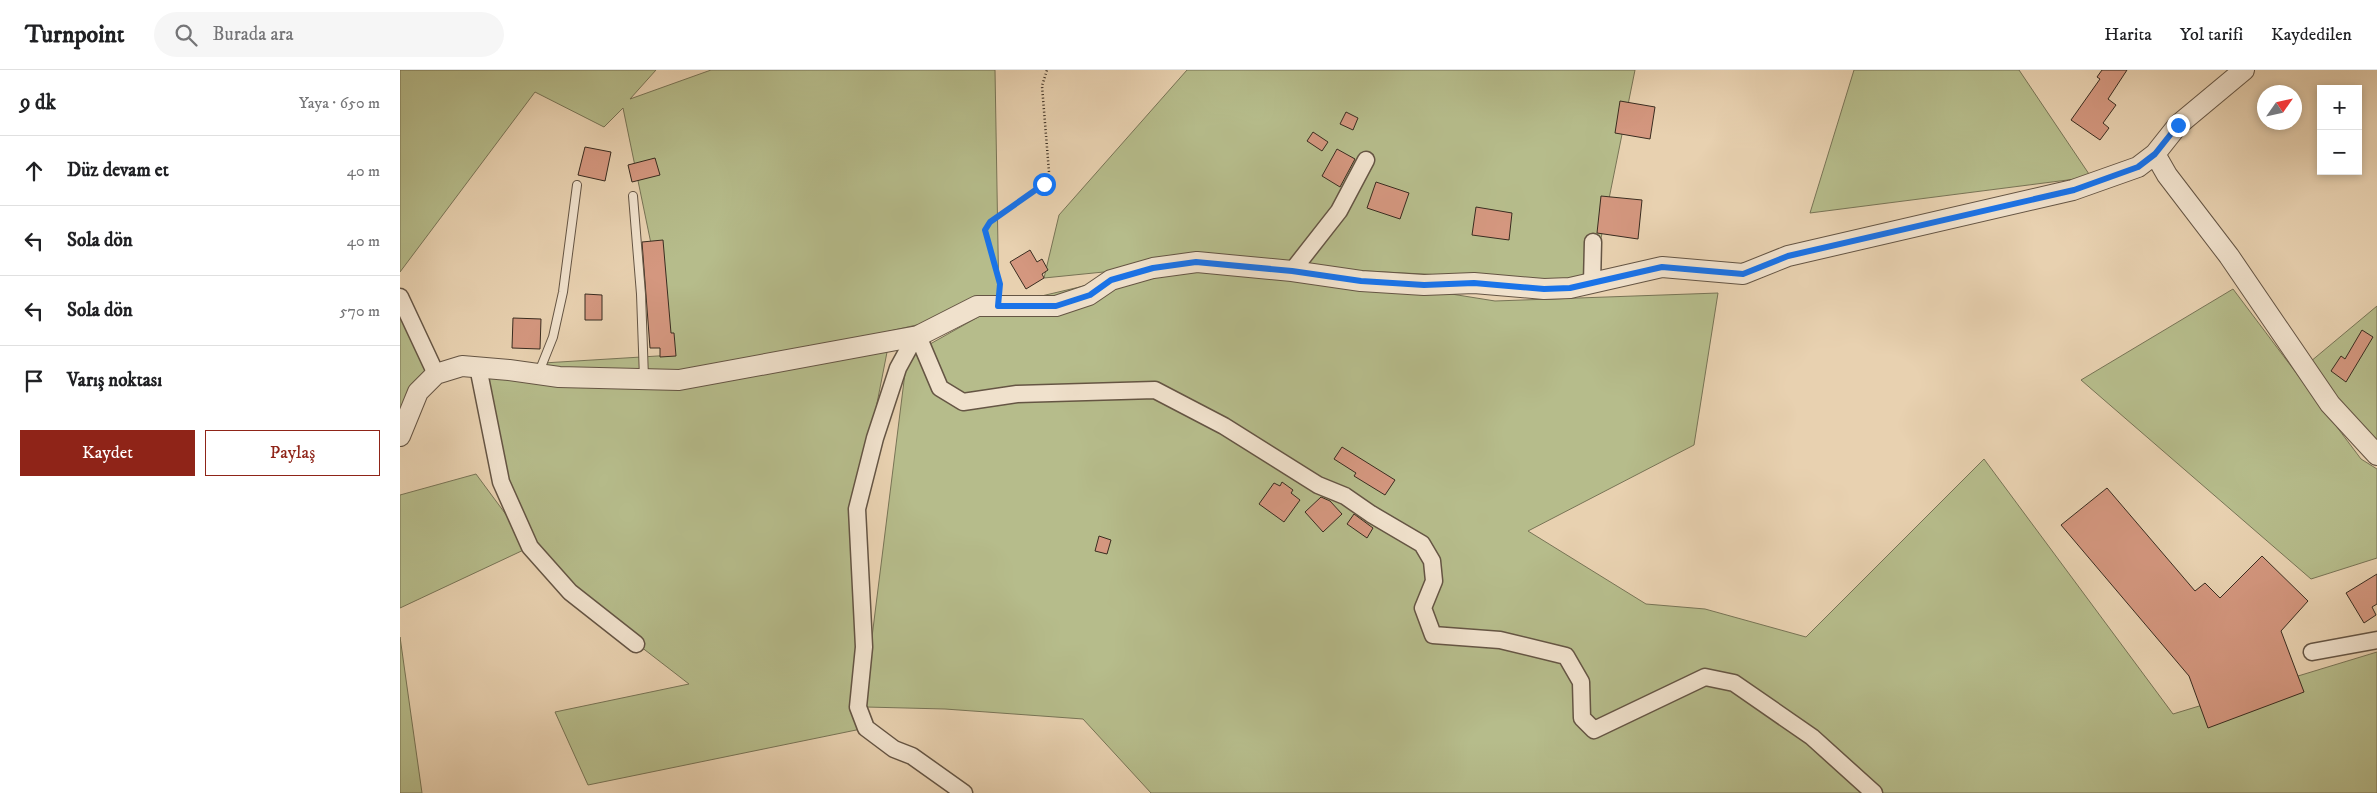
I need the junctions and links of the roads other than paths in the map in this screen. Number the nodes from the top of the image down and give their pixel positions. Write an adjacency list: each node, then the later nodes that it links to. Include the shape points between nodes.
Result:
1 (2244, 70): 2 (street, via 2178,125)
2 (2155, 154): 8 (street, via 2138,167 2074,190 1788,256 1743,274 1662,267); 16 (street, via 2330,404)
3 (1366, 160): 7 (street, via 1339,212)
4 (577, 185): 13 (lane, via 563,292 553,337)
5 (632, 196): 14 (lane, via 641,294)
6 (1593, 242): 8 (street)
7 (1292, 271): 8 (street, via 1361,281 1424,285 1474,283 1544,289); 10 (street, via 1189,263 1153,268 1111,280 1090,295 1056,306 977,306)
8 (1592, 283)
9 (400, 297): 12 (street)
10 (916, 337): 14 (street, via 679,380); 20 (street, via 898,368 856,509 864,647 858,707 866,728); 21 (street, via 940,388 963,402 1017,394 1155,390 1224,426 1318,485 1345,496 1422,544 1432,561 1434,581 1423,608 1433,635 1500,640 1566,656 1581,682 1582,718 1594,730 1705,676 1734,683 1812,737)
11 (478, 367): 12 (street, via 462,366); 13 (street); 18 (street, via 501,482 530,547 570,592)
12 (436, 374): 15 (street, via 418,392)
13 (538, 374): 14 (street, via 595,379)
14 (644, 378)
15 (400, 436)
16 (2377, 455)
17 (2377, 640): 19 (street)
18 (636, 644)
19 (2312, 652)
20 (964, 793)
21 (1874, 793)

